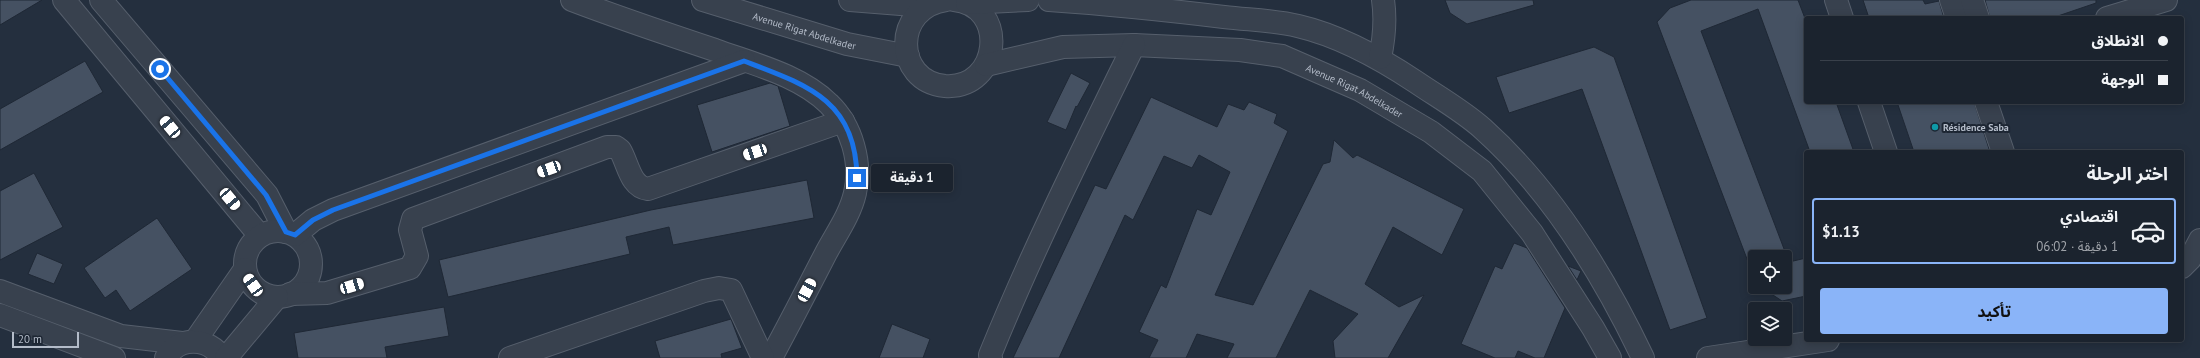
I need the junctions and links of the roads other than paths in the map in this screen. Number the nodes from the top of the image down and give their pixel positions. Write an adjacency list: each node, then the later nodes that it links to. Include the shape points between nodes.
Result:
1 (64, 0): 29 (street)
2 (101, 0): 28 (street, via 266,195)
3 (572, 0): 21 (street)
4 (703, 0): 19 (street, Avenue Rigat Abdelkader, via 847,44)
5 (850, 0): 13 (street)
6 (1028, 0): 13 (street)
7 (1049, 0): 20 (street, via 1126,6 1298,26)
8 (1383, 0): 20 (street, via 1384,41)
9 (1836, 0): 14 (street)
10 (1951, 0): 15 (street)
11 (1972, 0): 16 (street)
12 (2166, 0): 17 (street)
13 (952, 2): 19 (street, via 917,13 906,33 905,45); 22 (street, via 976,8 988,25 992,45)
14 (1841, 16)
15 (1956, 16)
16 (1977, 16)
17 (2114, 16)
18 (1134, 45): 22 (street, Avenue Rigat Abdelkader, via 1063,47); 46 (street, via 1068,179 1005,319); 47 (street, Avenue Rigat Abdelkader, via 1240,50 1282,56 1360,90 1431,132 1482,171 1532,233)
19 (908, 56): 22 (street, via 913,68 922,76 932,83 944,86 968,81)
20 (1380, 58): 48 (street, via 1483,129 1529,176 1587,256 1622,314)
21 (744, 61): 25 (street, via 814,91 830,104); 28 (street, via 333,210)
22 (986, 65)
23 (1870, 104): 26 (street)
24 (1987, 104): 27 (street)
25 (843, 121): 34 (street, via 648,189 638,186 635,182 620,150 608,147 413,219 410,230 417,256 410,268 327,293); 45 (street, via 850,134 856,156 855,194)
26 (1885, 150)
27 (2002, 150)
28 (290, 234): 29 (street, via 277,230); 34 (street, via 308,251 311,261 310,272 299,289)
29 (260, 236): 32 (street, via 248,250)
30 (2200, 240): 31 (street, via 2190,259)
31 (2184, 264)
32 (245, 269): 34 (street, via 248,278 260,291); 36 (street)
33 (0, 291): 36 (street, via 121,336)
34 (283, 295): 42 (street)
35 (0, 315): 39 (street)
36 (189, 342): 40 (street, via 174,348); 41 (street, via 212,347)
37 (1821, 342): 38 (street)
38 (1780, 353): 49 (street)
39 (114, 358)
40 (166, 358)
41 (222, 358)
42 (226, 358)
43 (510, 358): 44 (street, via 719,288 731,290 737,299)
44 (763, 358)
45 (771, 358)
46 (991, 358)
47 (1610, 358)
48 (1643, 358)
49 (1708, 358)

